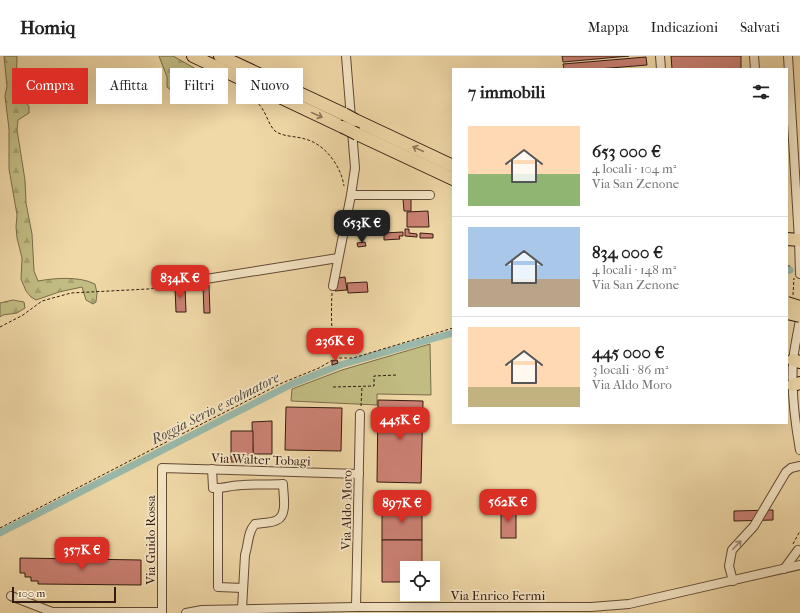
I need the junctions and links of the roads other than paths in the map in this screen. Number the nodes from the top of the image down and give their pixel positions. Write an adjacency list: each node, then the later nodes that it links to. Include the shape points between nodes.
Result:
1 (193, 56): 12 (highway, one-way to 12, bridge)
2 (220, 56): 11 (highway, one-way to 2, bridge)
3 (346, 56): 13 (street, via 355,168)
4 (660, 56): 7 (street)
5 (754, 56): 8 (street)
6 (788, 56): 9 (street)
7 (661, 68)
8 (755, 68)
9 (788, 79): 10 (street)
10 (796, 140): 16 (street)
11 (452, 166)
12 (452, 180)
13 (351, 195): 14 (street); 17 (street)
14 (430, 195)
15 (788, 239): 16 (highway)
16 (799, 240): 18 (street)
17 (338, 258): 20 (street); 21 (street)
18 (800, 265): 19 (street)
19 (800, 274)
20 (187, 282)
21 (332, 286)
22 (788, 303): 23 (highway, bridge)
23 (800, 307)
24 (788, 313): 25 (highway, bridge)
25 (800, 318): 26 (street)
26 (796, 361): 27 (street)
27 (796, 384): 29 (street, via 796,430)
28 (360, 414): 34 (street, Via Aldo Moro)
29 (800, 450)
30 (800, 466): 41 (street, one-way to 30, via 729,566 732,550 754,526 786,472)
31 (162, 468): 32 (street, Via Walter Tobagi); 46 (street, Via Guido Rossa)
32 (212, 469): 33 (street, Via Walter Tobagi); 36 (street, via 214,488)
33 (284, 472): 34 (street, Via Walter Tobagi); 35 (street)
34 (359, 474): 44 (street, Via Aldo Moro)
35 (283, 484): 36 (street); 42 (street, via 282,515 277,520 255,524 251,529 245,555)
36 (218, 488): 42 (street, via 218,587)
37 (800, 541): 38 (street)
38 (797, 550): 40 (street)
39 (800, 565): 40 (street, Via Enrico Fermi)
40 (783, 570): 41 (street, Via Enrico Fermi)
41 (733, 581): 44 (street, Via Enrico Fermi, via 629,604 591,607)
42 (243, 588): 45 (street)
43 (11, 596): 46 (street, via 52,612)
44 (356, 607): 45 (street, Via Enrico Fermi)
45 (242, 609): 47 (street, Via Enrico Fermi, via 202,610)
46 (162, 613)
47 (189, 613)

